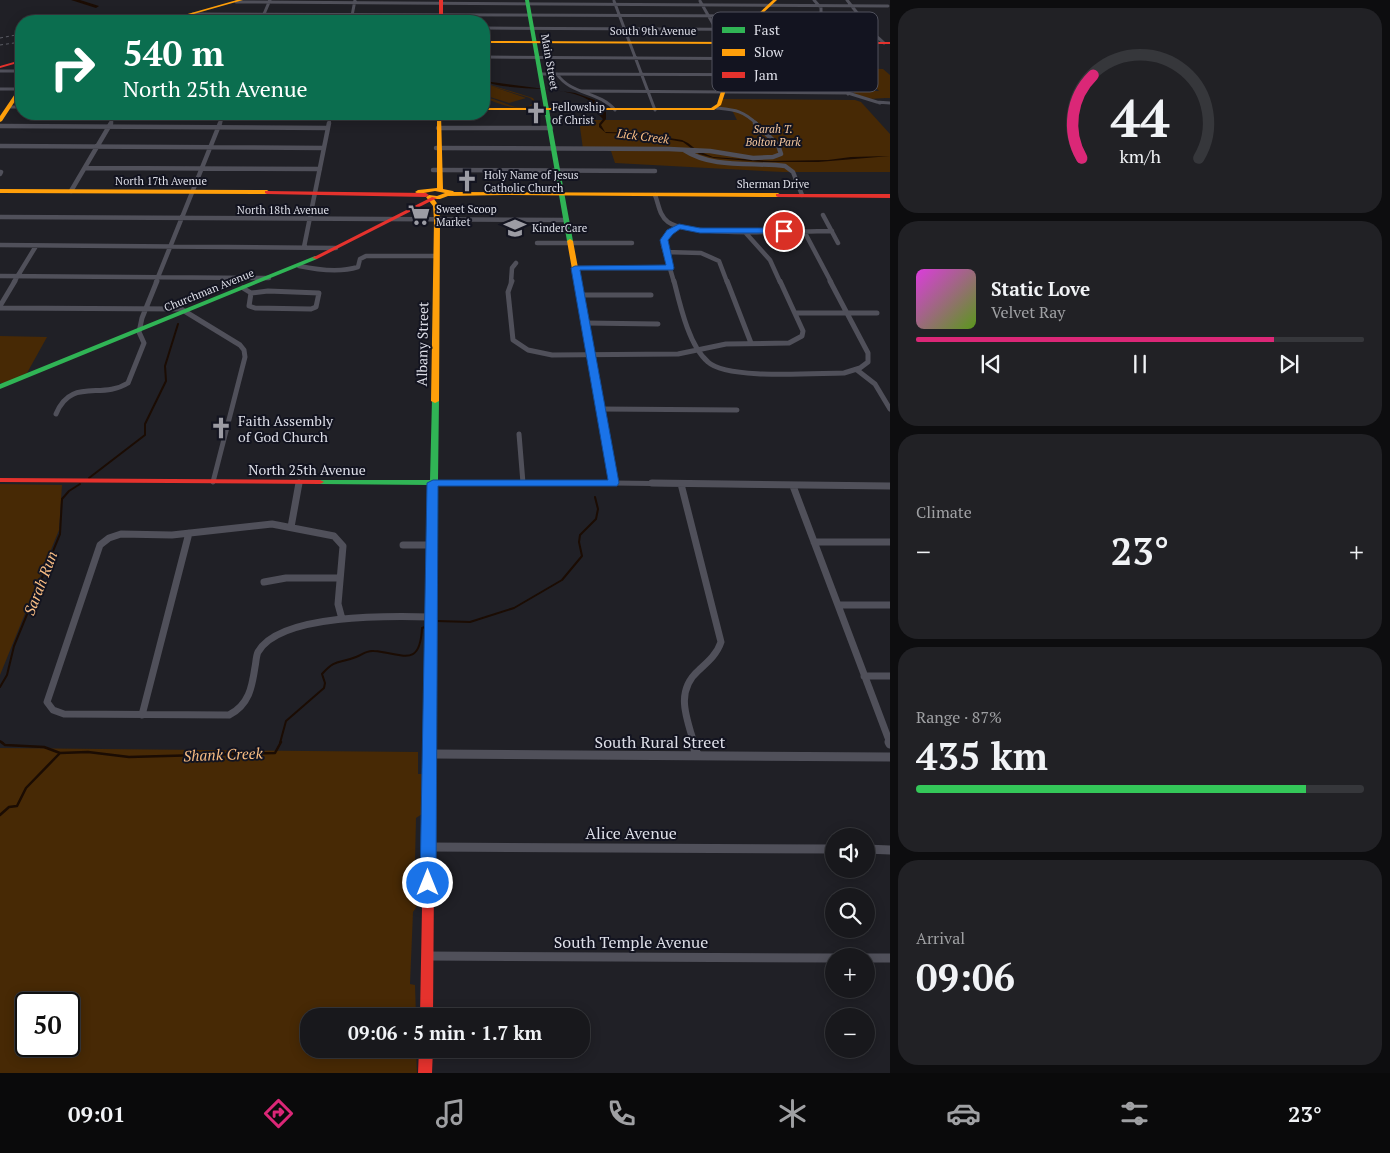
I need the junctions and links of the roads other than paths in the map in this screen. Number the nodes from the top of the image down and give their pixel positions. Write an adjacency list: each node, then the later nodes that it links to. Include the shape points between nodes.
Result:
1 (814, 0): 12 (street)
2 (846, 0): 13 (street)
3 (239, 1): 4 (street); 18 (street)
4 (270, 1): 5 (street); 19 (street)
5 (355, 1): 6 (street); 20 (street)
6 (441, 1): 7 (street); 23 (street)
7 (528, 1): 9 (street); 24 (street, Main Street)
8 (884, 1): 14 (street)
9 (614, 2): 10 (street); 25 (street)
10 (701, 2): 11 (street); 27 (street)
11 (773, 2): 12 (street); 15 (street)
12 (820, 6): 13 (street); 16 (street)
13 (852, 6): 14 (street); 17 (street)
14 (889, 7)
15 (762, 12)
16 (821, 12)
17 (856, 12)
18 (193, 14): 19 (street); 21 (street)
19 (264, 14): 20 (street)
20 (352, 14): 22 (street)
21 (189, 15)
22 (374, 15)
23 (441, 15)
24 (530, 15): 25 (street); 26 (street); 31 (street, Main Street)
25 (620, 15): 27 (street); 32 (street)
26 (490, 16)
27 (708, 16): 28 (street); 29 (street)
28 (712, 16)
29 (712, 22)
30 (490, 28): 31 (street)
31 (533, 28): 32 (street); 35 (street, Main Street)
32 (625, 28): 33 (street); 36 (street)
33 (712, 29)
34 (490, 42): 35 (street, South 9th Avenue)
35 (535, 42): 36 (street, South 9th Avenue); 39 (street, Main Street)
36 (630, 42): 37 (street, South 9th Avenue); 40 (street)
37 (712, 43)
38 (490, 57): 39 (street)
39 (538, 58): 40 (street); 46 (street, Main Street)
40 (636, 58): 41 (street); 48 (street)
41 (712, 58)
42 (15, 64): 43 (street)
43 (0, 68)
44 (0, 71): 45 (street)
45 (15, 72)
46 (541, 74): 47 (street); 62 (street, Main Street)
47 (557, 74): 48 (street); 52 (street, via 563,82)
48 (642, 74): 49 (street); 53 (street)
49 (712, 74)
50 (0, 89): 51 (street)
51 (15, 89)
52 (581, 91): 53 (street); 63 (street, via 604,99)
53 (648, 92): 54 (street); 64 (street)
54 (723, 92): 55 (street); 60 (street)
55 (848, 93): 57 (street, via 858,100)
56 (15, 99): 58 (street)
57 (890, 103)
58 (10, 107): 59 (street); 65 (street)
59 (15, 107)
60 (716, 108): 64 (street); 82 (street, via 748,115 782,152 778,156 752,157)
61 (490, 109): 62 (street)
62 (547, 110): 63 (street); 75 (street, Main Street)
63 (613, 110): 64 (street)
64 (655, 110)
65 (0, 120)
66 (112, 120): 71 (street)
67 (221, 120): 72 (street)
68 (330, 120): 73 (street)
69 (439, 120): 74 (street, Albany Street)
70 (0, 126): 71 (street)
71 (108, 127): 72 (street); 78 (street)
72 (218, 127): 73 (street); 79 (street)
73 (328, 128): 80 (street)
74 (438, 128): 75 (street); 76 (street, Albany Street)
75 (551, 128): 81 (street, Main Street)
76 (438, 145): 81 (street); 86 (street, Albany Street)
77 (0, 146): 78 (street)
78 (97, 147): 79 (street); 83 (street)
79 (210, 147): 80 (street); 84 (street)
80 (324, 148): 85 (street)
81 (554, 149): 82 (street); 87 (street, Main Street)
82 (684, 150): 95 (street, via 709,160 785,166 793,172)
83 (85, 168): 84 (street); 90 (street)
84 (202, 169): 85 (street); 91 (street)
85 (320, 170): 92 (street)
86 (436, 170): 87 (street); 97 (street, Albany Street, via 439,186)
87 (558, 170): 88 (street); 93 (street, Main Street)
88 (655, 171)
89 (0, 191): 90 (street, North 17th Avenue)
90 (71, 191): 91 (street, North 17th Avenue)
91 (192, 192): 92 (street, North 17th Avenue); 100 (street)
92 (318, 193): 97 (street, North 17th Avenue, via 393,193); 101 (street)
93 (562, 194): 94 (street, Sherman Drive); 97 (street, North 17th Avenue); 104 (street, Main Street)
94 (656, 195): 95 (street, Sherman Drive); 105 (street, via 663,217)
95 (802, 195): 96 (street, Sherman Drive)
96 (890, 196)
97 (432, 197): 102 (street, Churchman Avenue); 103 (street, Albany Street)
98 (823, 215): 108 (street)
99 (0, 217): 100 (street, North 18th Avenue)
100 (182, 218): 101 (street, North 18th Avenue); 115 (street)
101 (310, 219): 102 (street, North 18th Avenue); 116 (street)
102 (390, 220): 103 (street, North 18th Avenue); 117 (street, Churchman Avenue)
103 (437, 220): 104 (street, North 18th Avenue); 119 (street, Albany Street)
104 (566, 220): 110 (street, Main Street)
105 (679, 227): 106 (street, via 700,231); 118 (street, via 664,239)
106 (744, 231): 107 (street); 134 (street, via 770,260)
107 (804, 231): 108 (street); 135 (street)
108 (832, 231): 112 (street)
109 (537, 243): 110 (street)
110 (571, 243): 111 (street); 122 (street, Main Street)
111 (632, 243)
112 (838, 243)
113 (0, 246): 114 (street)
114 (36, 246): 115 (street); 125 (street)
115 (170, 246): 116 (street); 126 (street)
116 (304, 247): 117 (street)
117 (336, 248): 121 (street, Churchman Avenue)
118 (666, 252): 123 (street); 140 (street, via 699,253 719,261)
119 (437, 256): 121 (street, via 366,256 360,259 358,267 348,270); 153 (street, Albany Street)
120 (516, 263): 142 (street, via 508,290 514,342 540,354)
121 (299, 266): 127 (street, Churchman Avenue)
122 (575, 268): 123 (street); 129 (street, Main Street)
123 (670, 268): 141 (street)
124 (0, 276): 125 (street)
125 (18, 276): 126 (street); 131 (street)
126 (158, 277): 127 (street); 132 (street)
127 (269, 278): 128 (street, Churchman Avenue)
128 (247, 290): 128 (street, via 252,308 316,307 318,293); 133 (street, Churchman Avenue)
129 (580, 295): 130 (street); 137 (street, Main Street)
130 (651, 295)
131 (0, 307): 132 (street)
132 (145, 309): 133 (street); 139 (street)
133 (186, 312): 139 (street, Churchman Avenue); 151 (street, via 237,342 245,352)
134 (795, 313): 135 (street); 140 (street, via 802,336 789,343)
135 (847, 313): 136 (street); 143 (street, via 869,355 867,363)
136 (877, 313)
137 (585, 323): 138 (street); 142 (street, Main Street)
138 (658, 324)
139 (139, 330): 144 (street, Churchman Avenue); 148 (street, via 144,343 128,384 70,395 62,401)
140 (751, 343): 141 (street, via 726,344)
141 (699, 351): 142 (street); 143 (street, via 709,364 733,372 840,373)
142 (591, 354): 145 (street, Main Street)
143 (857, 370): 146 (street, via 875,384)
144 (1, 386)
145 (600, 409): 147 (street); 155 (street, Main Street)
146 (890, 409)
147 (737, 410)
148 (56, 414)
149 (519, 434): 154 (street)
150 (0, 480): 151 (street, North 25th Avenue)
151 (213, 482): 152 (street, North 25th Avenue)
152 (299, 482): 153 (street, North 25th Avenue); 159 (street)
153 (433, 483): 154 (street, North 25th Avenue); 164 (street, Albany Street)
154 (523, 483): 155 (street, North 25th Avenue)
155 (614, 483): 156 (street)
156 (682, 484): 157 (street); 176 (street, via 721,642 716,656 691,678 684,694)
157 (794, 486): 158 (street); 161 (street)
158 (890, 486)
159 (291, 527): 160 (street, via 272,524); 165 (street, via 339,540 343,546)
160 (189, 533): 173 (street); 173 (street, via 122,534 109,538 100,546 47,702 64,714)
161 (814, 542): 162 (street); 167 (street)
162 (890, 542)
163 (403, 545): 164 (street)
164 (432, 545): 169 (street, Albany Street)
165 (340, 578): 166 (street, via 286,578); 170 (street, via 338,604)
166 (264, 582)
167 (838, 605): 168 (street); 171 (street)
168 (890, 605)
169 (431, 617): 170 (street); 175 (street, Albany Street)
170 (342, 619): 173 (street, via 283,633 263,644 258,652 248,700 240,710 223,716)
171 (864, 676): 172 (street); 174 (street)
172 (890, 676)
173 (142, 714)
174 (890, 744)
175 (430, 754): 176 (street, South Rural Street); 178 (street, Albany Street)
176 (697, 756): 177 (street, South Rural Street)
177 (890, 757)
178 (428, 847): 179 (street, Alice Avenue); 182 (street, Albany Street)
179 (825, 849)
180 (875, 849): 181 (street)
181 (890, 850)
182 (427, 956): 183 (street, South Temple Avenue); 186 (street, Albany Street)
183 (825, 958)
184 (875, 958): 185 (street)
185 (890, 958)
186 (426, 1008)
187 (426, 1058): 188 (street)
188 (425, 1073)

